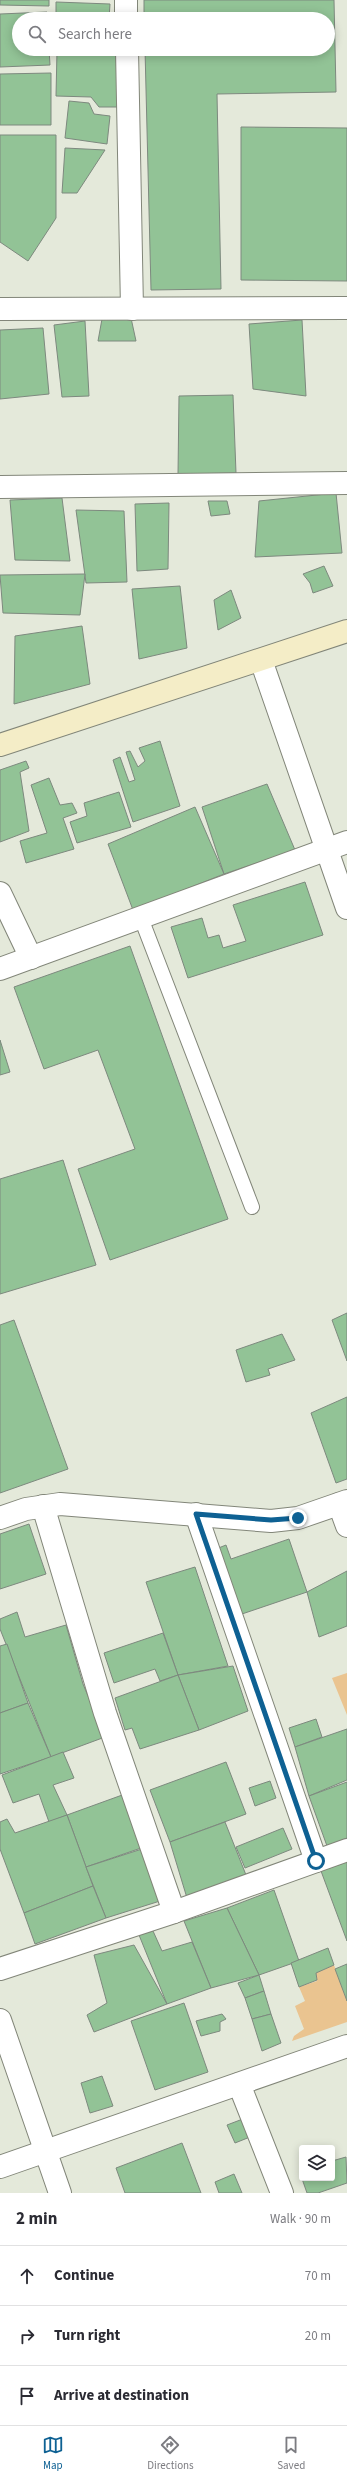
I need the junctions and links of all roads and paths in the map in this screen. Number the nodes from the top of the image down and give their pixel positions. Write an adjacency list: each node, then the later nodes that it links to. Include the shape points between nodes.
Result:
1 (126, 0): 2 (street)
2 (126, 12)
3 (127, 56): 6 (street)
4 (347, 308): 6 (street)
5 (0, 309): 6 (street)
6 (132, 309)
7 (347, 483): 8 (street)
8 (0, 487)
9 (347, 631): 10 (street)
10 (261, 660): 11 (street); 12 (street)
11 (0, 745)
12 (337, 846): 14 (street); 15 (street)
13 (0, 893): 16 (street)
14 (347, 908)
15 (141, 918): 16 (street); 18 (lane)
16 (31, 958): 17 (street)
17 (0, 969)
18 (252, 1207)
19 (343, 1503): 21 (street, via 298,1518 271,1520); 23 (street)
20 (43, 1506): 21 (street, via 76,1504); 22 (street); 26 (street, via 105,1713)
21 (196, 1514): 25 (street)
22 (0, 1518)
23 (347, 1526)
24 (347, 1850): 25 (street)
25 (316, 1861): 26 (street)
26 (174, 1912): 27 (street)
27 (0, 1969)
28 (0, 2020): 31 (street)
29 (347, 2046): 30 (street)
30 (239, 2084): 31 (street); 34 (street)
31 (45, 2151): 32 (street); 33 (street)
32 (0, 2167)
33 (60, 2193)
34 (282, 2193)

